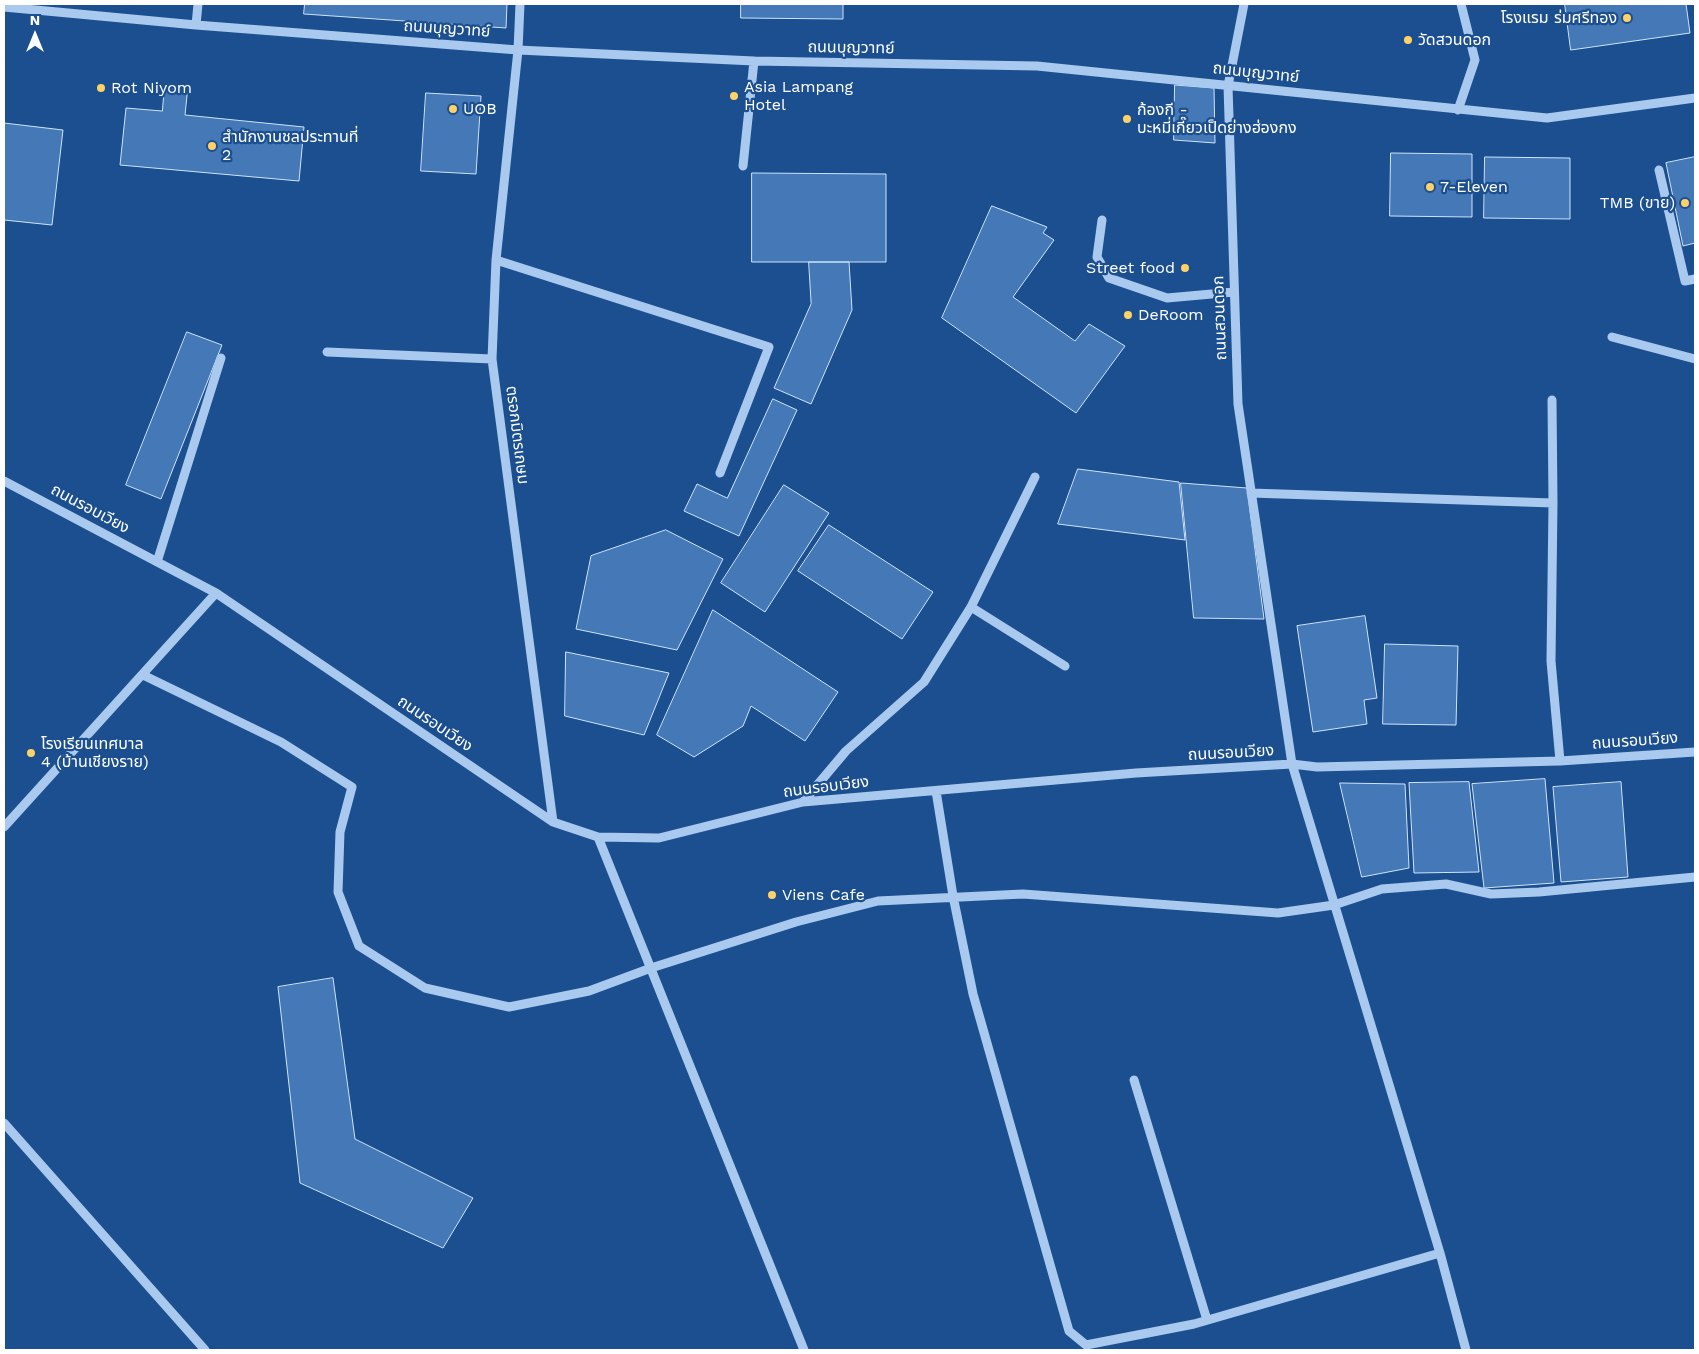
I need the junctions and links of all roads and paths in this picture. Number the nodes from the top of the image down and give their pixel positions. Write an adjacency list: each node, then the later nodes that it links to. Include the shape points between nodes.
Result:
1 (198, 4): 6 (street)
2 (520, 4): 7 (street, ตรอกมิตรเกษม)
3 (1244, 4): 9 (street, ถนนสวนดอก)
4 (1461, 4): 11 (street, via 1475,60)
5 (4, 7): 6 (street, ถนนบุญวาทย์)
6 (196, 25): 7 (street, ถนนบุญวาทย์)
7 (518, 50): 8 (street, ถนนบุญวาทย์); 15 (street, ตรอกมิตรเกษม)
8 (754, 62): 9 (street, ถนนบุญวาทย์, via 1037,66); 12 (street)
9 (1228, 86): 11 (street, ถนนบุญวาทย์); 17 (street, ถนนสวนดอก)
10 (1695, 98): 11 (street, ถนนบุญวาทย์, via 1546,118)
11 (1458, 110)
12 (742, 166)
13 (1659, 170): 16 (street, via 1685,281)
14 (1102, 220): 17 (street, via 1097,257 1109,278 1167,298)
15 (496, 260): 21 (street, ตรอกมิตรเกษม); 24 (street, via 769,347)
16 (1695, 280)
17 (1234, 292): 27 (street, ถนนสวนดอก, via 1238,404)
18 (1612, 337): 22 (street)
19 (327, 352): 21 (street)
20 (221, 358): 29 (street)
21 (492, 359): 39 (street, ตรอกมิตรเกษม)
22 (1695, 359)
23 (1552, 400): 28 (street)
24 (720, 473)
25 (1035, 477): 31 (street)
26 (4, 481): 29 (street, ถนนรอบเวียง)
27 (1251, 493): 28 (street); 36 (street, ถนนสวนดอก)
28 (1553, 503): 35 (street, via 1551,661)
29 (157, 562): 30 (street, ถนนรอบเวียง)
30 (216, 593): 33 (street); 39 (street, ถนนรอบเวียง)
31 (971, 607): 32 (street); 38 (street, via 924,682 846,752)
32 (1065, 666)
33 (143, 675): 40 (street); 45 (street, via 281,742 352,787 340,832 338,892 359,946 425,988 509,1007 589,991)
34 (1695, 752): 35 (street, ถนนรอบเวียง)
35 (1560, 761): 36 (street, ถนนรอบเวียง, via 1317,767)
36 (1292, 764): 37 (street, ถนนรอบเวียง, via 1136,773); 44 (street, ถนนสวนดอก)
37 (936, 791): 38 (street, ถนนรอบเวียง); 43 (street)
38 (802, 802): 41 (street, ถนนรอบเวียง, via 659,838)
39 (553, 822): 41 (street, ถนนรอบเวียง)
40 (4, 827)
41 (598, 837): 45 (street)
42 (1695, 877): 44 (street, via 1491,894 1446,884 1382,889)
43 (953, 896): 44 (street, via 1023,894 1278,913); 45 (street, via 878,901 796,922); 49 (street, via 973,994 1069,1330 1086,1345)
44 (1334, 905): 48 (street, ถนนสวนดอก)
45 (651, 968): 51 (street)
46 (1134, 1080): 49 (street)
47 (4, 1123): 50 (street)
48 (1440, 1253): 49 (street); 52 (street, ถนนสวนดอก)
49 (1207, 1320)
50 (205, 1350)
51 (804, 1350)
52 (1466, 1350)

